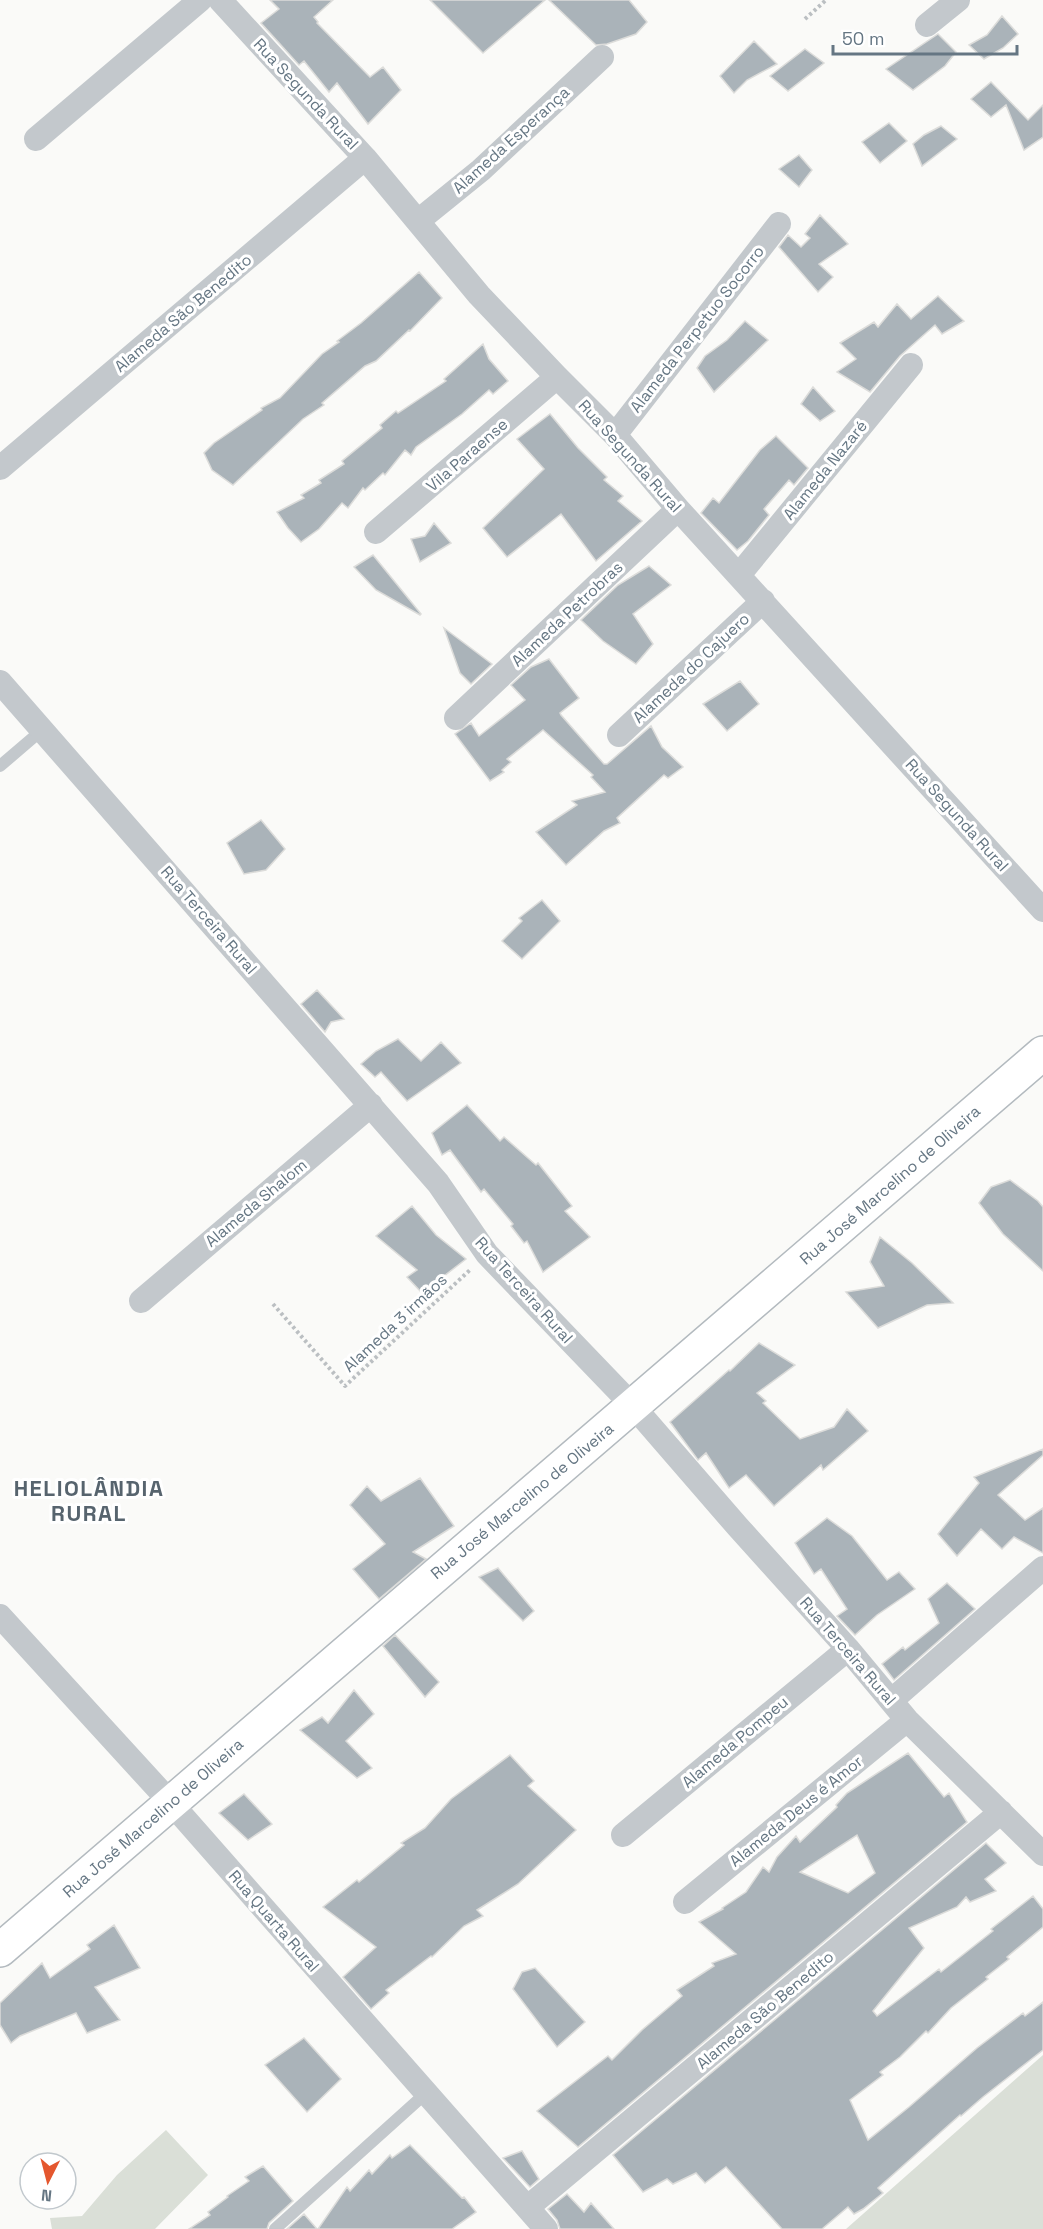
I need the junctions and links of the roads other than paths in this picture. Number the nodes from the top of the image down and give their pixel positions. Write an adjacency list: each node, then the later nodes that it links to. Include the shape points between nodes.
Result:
1 (200, 0): 6 (street)
2 (958, 0): 4 (street)
3 (225, 2): 7 (street, Rua Segunda Rural)
4 (927, 25)
5 (602, 57): 8 (street, Alameda Esperança, via 481,170)
6 (36, 139)
7 (365, 158): 8 (street, Rua Segunda Rural); 13 (street, Alameda São Benedito)
8 (418, 221): 11 (street, Rua Segunda Rural, via 479,295)
9 (779, 224): 12 (street, Alameda Perpetuo Socorro)
10 (911, 365): 16 (street, Alameda Nazaré)
11 (557, 377): 12 (street, Rua Segunda Rural); 15 (street, Vila Paraense)
12 (615, 435): 14 (street, Rua Segunda Rural)
13 (0, 468)
14 (678, 509): 16 (street, Rua Segunda Rural); 19 (street, Alameda Petrobras)
15 (376, 532)
16 (739, 575): 17 (street, Rua Segunda Rural)
17 (763, 601): 21 (street, Alameda do Cajuero); 23 (street, Rua Segunda Rural)
18 (2, 688): 20 (street, Rua Terceira Rural)
19 (456, 718)
20 (42, 730): 22 (lane); 25 (street, Rua Terceira Rural)
21 (619, 735)
22 (0, 766)
23 (1043, 910)
24 (1043, 1053): 27 (street, Rua José Marcelino de Oliveira)
25 (371, 1105): 26 (street, Alameda Shalom); 27 (street, Rua Terceira Rural, via 438,1183 487,1254)
26 (141, 1301)
27 (634, 1407): 30 (street, Rua Terceira Rural); 33 (street, Rua José Marcelino de Oliveira)
28 (1043, 1568): 31 (street)
29 (0, 1616): 33 (street, Rua Quarta Rural)
30 (848, 1648): 31 (street, Rua Terceira Rural); 35 (street, Alameda Pompeu)
31 (892, 1700): 32 (street, Rua Terceira Rural)
32 (907, 1720): 34 (street, Rua Terceira Rural); 37 (street, Alameda Deus é Amor)
33 (171, 1803): 38 (street, Rua José Marcelino de Oliveira); 39 (street, Rua Quarta Rural)
34 (1001, 1812): 36 (street, Rua Terceira Rural); 40 (street, Alameda São Benedito)
35 (623, 1835)
36 (1043, 1854)
37 (685, 1902)
38 (0, 1950)
39 (426, 2094): 40 (street, Rua Quarta Rural); 41 (lane)
40 (528, 2207): 42 (street, Rua Quarta Rural)
41 (275, 2229)
42 (546, 2229)

